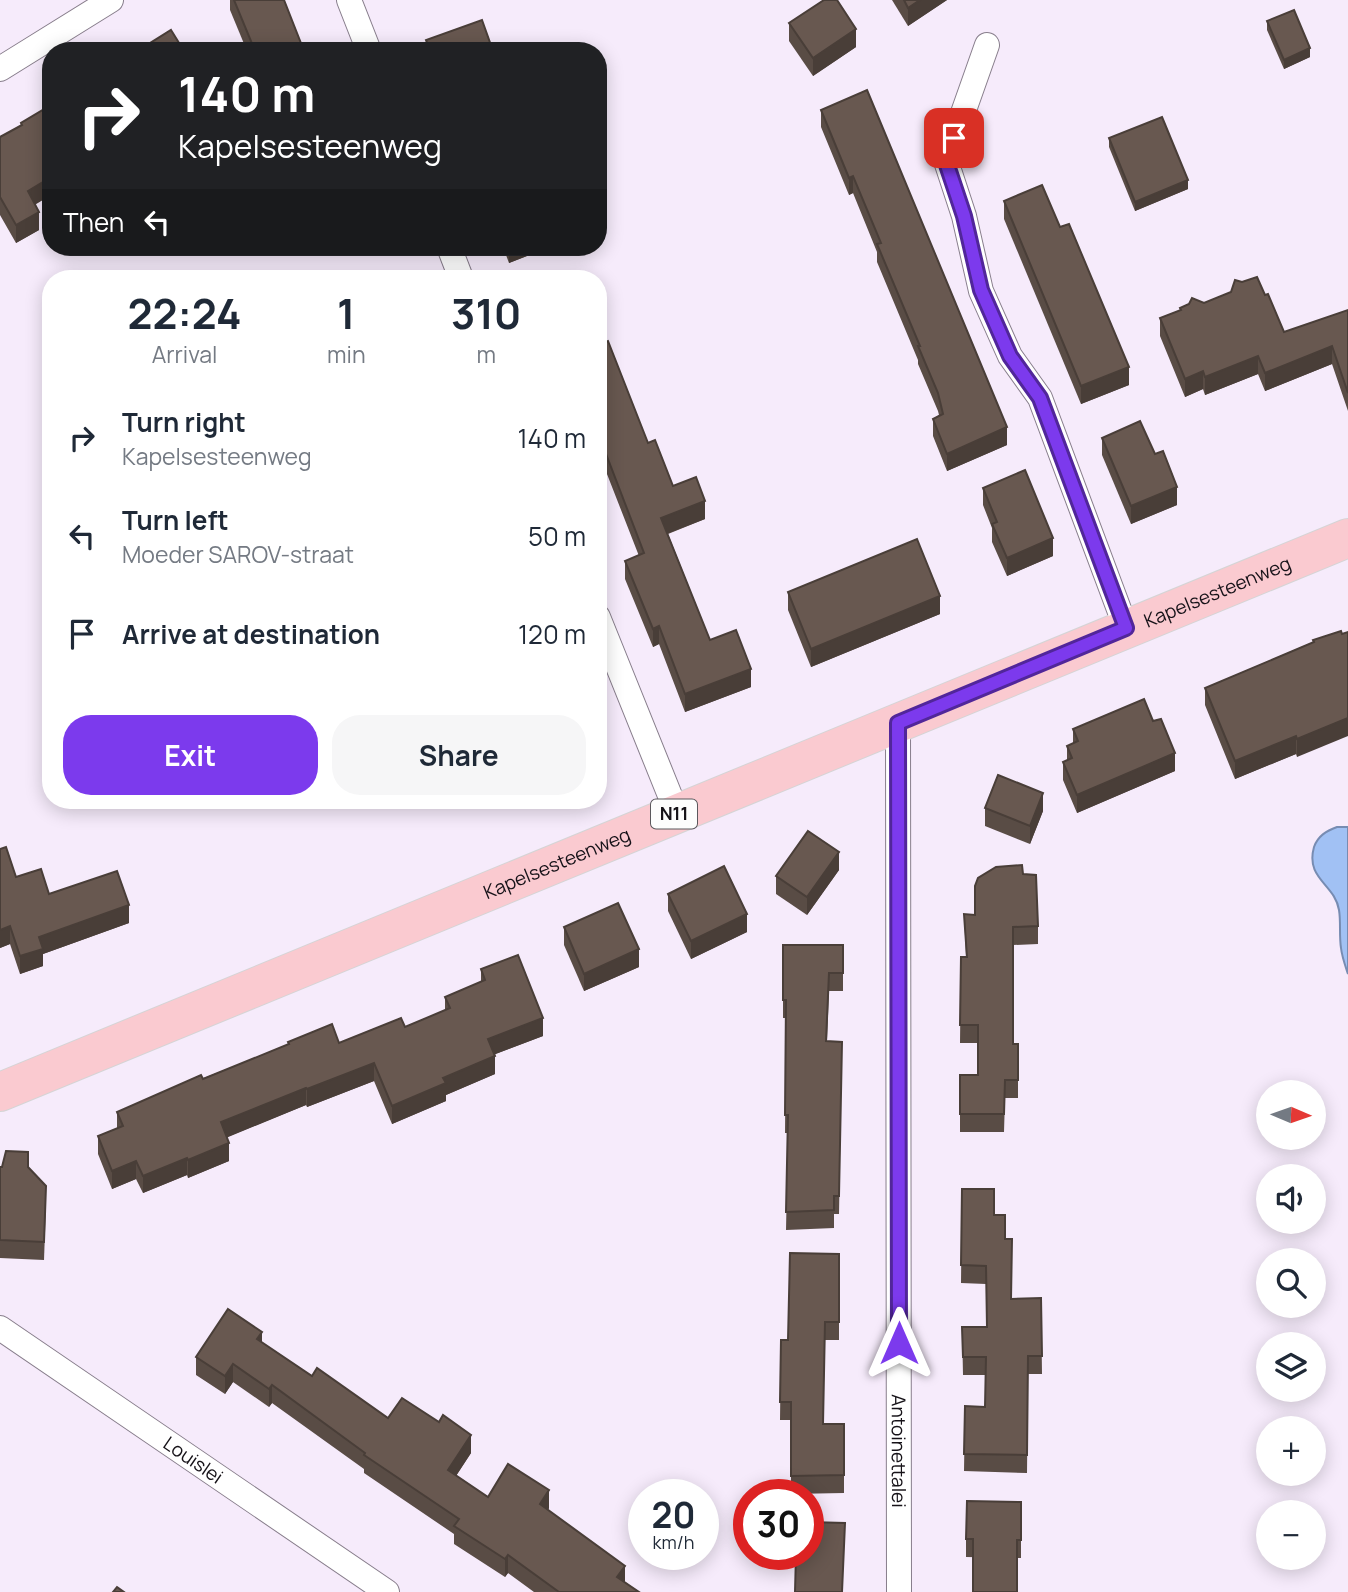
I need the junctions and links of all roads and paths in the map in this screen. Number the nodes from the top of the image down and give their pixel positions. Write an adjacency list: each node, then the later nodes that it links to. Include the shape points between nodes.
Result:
1 (111, 0): 3 (street)
2 (349, 0): 4 (street)
3 (43, 42)
4 (365, 42)
5 (42, 43): 7 (street)
6 (987, 45): 9 (street, via 946,162 981,290 1010,356 1040,398)
7 (0, 69)
8 (1348, 538): 9 (main road, Kapelsesteenweg / N11)
9 (1126, 628): 11 (main road, Kapelsesteenweg / N11)
10 (607, 639): 12 (street)
11 (898, 723): 12 (main road, Kapelsesteenweg / N11); 16 (street, Antoinettalei)
12 (677, 813): 13 (main road, Kapelsesteenweg / N11)
13 (0, 1092)
14 (0, 1328): 15 (street, Louislei)
15 (387, 1592)
16 (899, 1592)

